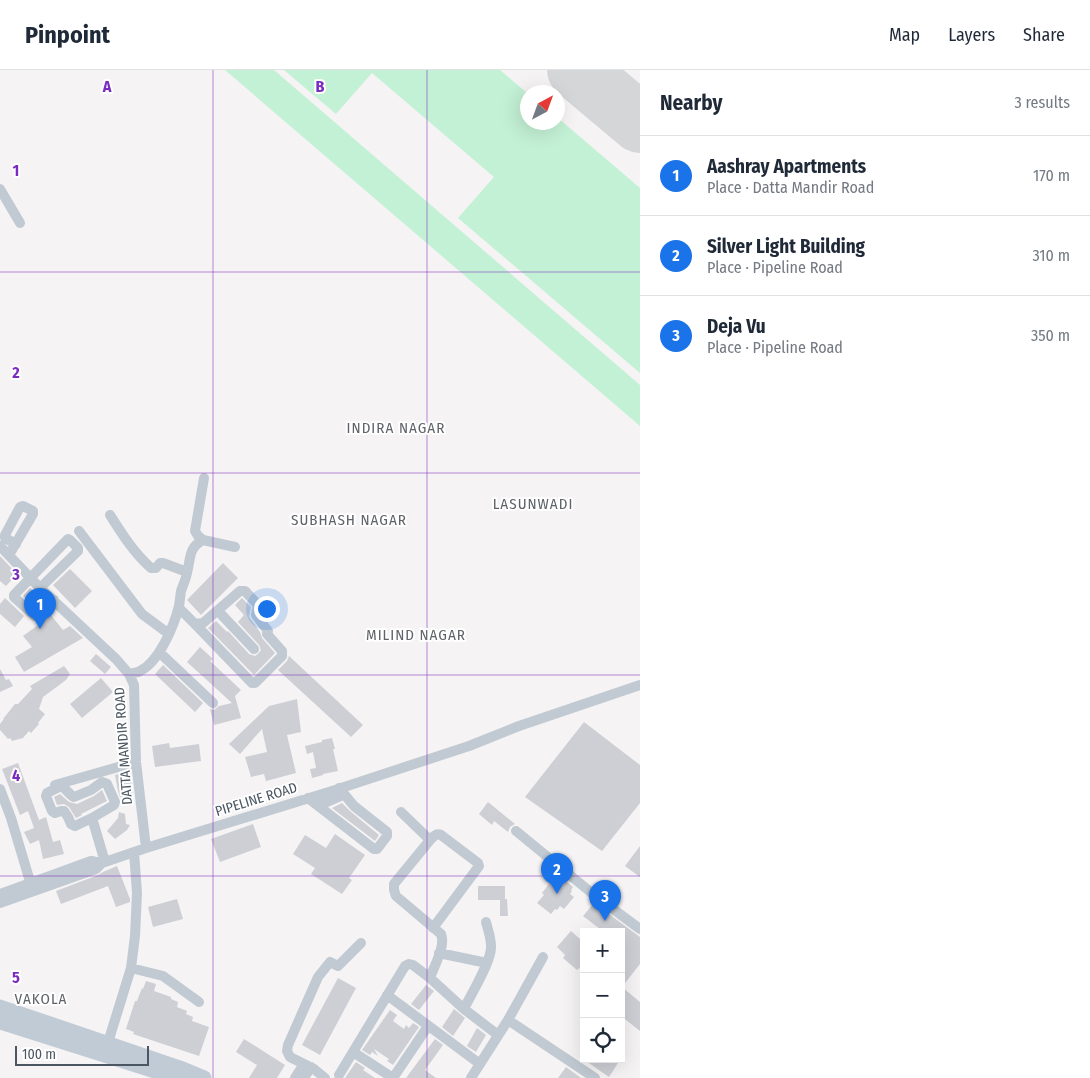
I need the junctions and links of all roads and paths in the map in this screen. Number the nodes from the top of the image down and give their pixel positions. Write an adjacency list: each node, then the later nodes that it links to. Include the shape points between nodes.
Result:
1 (0, 189): 2 (street)
2 (20, 223)
3 (204, 478): 6 (street, via 195,531)
4 (110, 515): 11 (street, via 123,538 151,568 163,563)
5 (79, 531): 18 (street, via 142,614)
6 (203, 540): 9 (street); 11 (street, via 193,548)
7 (16, 544): 10 (street)
8 (0, 546): 10 (street, DATTA MANDIR ROAD)
9 (235, 547)
10 (9, 556): 12 (street, DATTA MANDIR ROAD)
11 (187, 572): 15 (street)
12 (33, 575): 13 (street, DATTA MANDIR ROAD); 13 (street, via 68,539 78,548); 14 (street, via 14,597 35,616)
13 (43, 585): 14 (street, DATTA MANDIR ROAD)
14 (54, 600): 21 (street, DATTA MANDIR ROAD)
15 (178, 608): 17 (street); 18 (street)
16 (218, 611): 17 (street, via 203,624); 17 (street, via 240,590 245,590 258,605 256,615 282,656 255,683); 19 (street)
17 (195, 624)
18 (169, 634): 20 (street)
19 (254, 649)
20 (159, 652): 21 (street, via 140,672); 23 (street)
21 (129, 674): 24 (street, DATTA MANDIR ROAD, via 134,685)
22 (640, 685): 27 (street, PIPELINE ROAD)
23 (213, 703)
24 (136, 762): 25 (street); 34 (street, DATTA MANDIR ROAD)
25 (44, 788)
26 (0, 789): 37 (street)
27 (338, 793): 28 (street, PIPELINE ROAD); 29 (street); 29 (street, via 388,832 377,849)
28 (308, 798): 29 (street); 34 (street, PIPELINE ROAD)
29 (318, 806)
30 (401, 812): 33 (street)
31 (92, 818): 31 (street, via 75,826 71,824 64,811 52,811 47,793 61,786 74,797 104,782 115,802); 36 (street)
32 (516, 831): 42 (street)
33 (430, 840): 41 (street, via 394,884 394,890 396,896); 41 (street, via 441,835 479,866)
34 (146, 848): 35 (street, PIPELINE ROAD)
35 (134, 852): 36 (street, PIPELINE ROAD); 47 (street, via 137,892)
36 (104, 862): 37 (street, PIPELINE ROAD, via 91,861)
37 (32, 888): 38 (street, PIPELINE ROAD); 39 (street, PIPELINE ROAD)
38 (0, 894)
39 (0, 903)
40 (486, 922): 46 (street, via 491,945)
41 (433, 928): 44 (street, via 443,938)
42 (640, 929)
43 (361, 943): 60 (street, via 338,966 330,962 318,977 288,1045 290,1057)
44 (439, 954): 46 (street); 48 (street)
45 (543, 957): 53 (street)
46 (487, 963): 52 (street)
47 (131, 968): 50 (street, via 163,976); 57 (street)
48 (430, 978): 49 (street, via 409,964); 52 (street)
49 (387, 995): 55 (street); 58 (street)
50 (199, 1002)
51 (0, 1008): 57 (main road)
52 (464, 1009): 56 (street)
53 (508, 1020): 56 (street); 69 (street)
54 (0, 1022): 57 (main road)
55 (428, 1026): 59 (street); 67 (street)
56 (498, 1035): 59 (street)
57 (106, 1049): 62 (main road); 63 (main road, via 180,1068)
58 (353, 1052): 61 (street); 67 (street)
59 (480, 1064): 68 (street)
60 (308, 1066): 64 (street); 65 (street); 66 (street)
61 (339, 1074)
62 (177, 1078)
63 (204, 1078)
64 (295, 1078)
65 (304, 1078)
66 (325, 1078)
67 (393, 1078)
68 (471, 1078)
69 (595, 1078)

